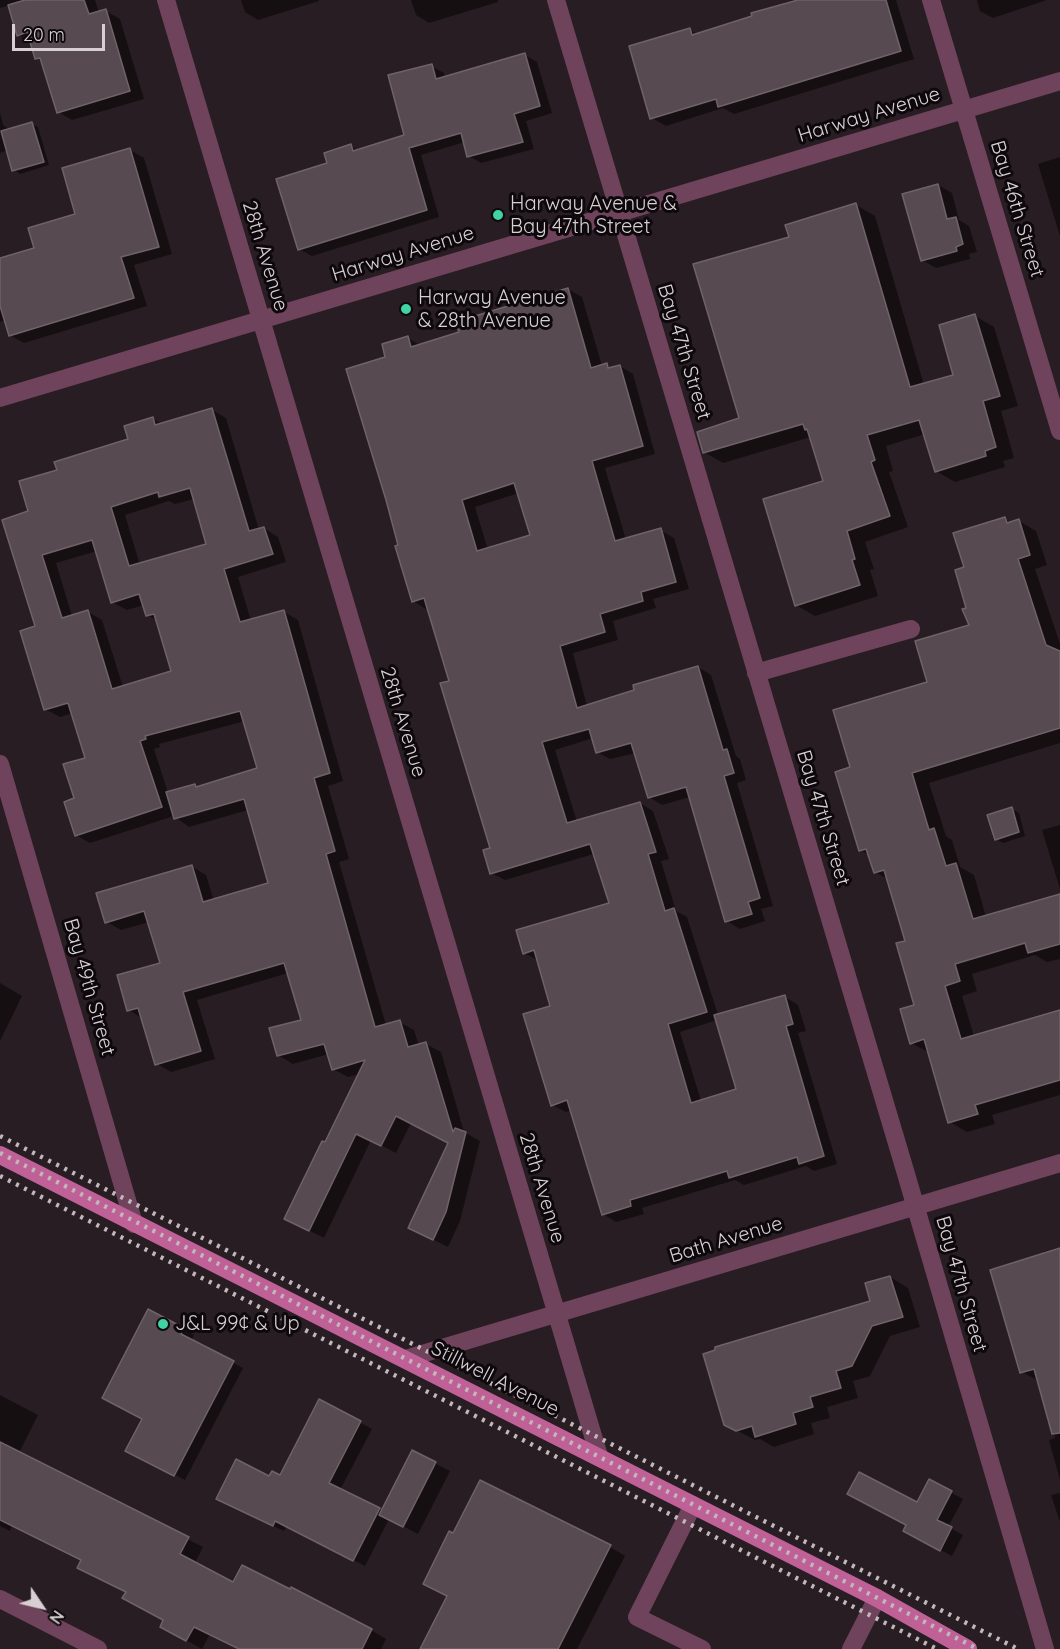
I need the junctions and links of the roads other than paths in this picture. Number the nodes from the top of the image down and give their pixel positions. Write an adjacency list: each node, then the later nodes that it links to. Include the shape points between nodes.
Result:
1 (166, 0): 7 (street, 28th Avenue)
2 (556, 0): 6 (street, Bay 47th Street)
3 (931, 0): 5 (street, Bay 46th Street)
4 (1060, 81): 5 (street, Harway Avenue)
5 (964, 110): 6 (street, Harway Avenue); 9 (street, Bay 46th Street)
6 (619, 213): 7 (street, Harway Avenue); 11 (street, Bay 47th Street)
7 (260, 320): 8 (street, Harway Avenue); 17 (street, 28th Avenue)
8 (0, 398)
9 (1060, 431)
10 (911, 629): 11 (street)
11 (756, 672): 15 (street, Bay 47th Street)
12 (0, 764): 16 (street, Bay 49th Street)
13 (0, 1155): 16 (main road, Stillwell Avenue)
14 (1060, 1163): 15 (street, Bath Avenue)
15 (915, 1207): 17 (street, Bath Avenue); 27 (street, Bay 47th Street)
16 (134, 1224): 18 (main road, Stillwell Avenue)
17 (556, 1314): 18 (street, Bath Avenue); 19 (street, 28th Avenue)
18 (405, 1359): 19 (main road, Stillwell Avenue)
19 (599, 1456): 20 (main road, Stillwell Avenue)
20 (693, 1505): 21 (main road, Stillwell Avenue); 24 (street, via 637,1617)
21 (877, 1598): 25 (street); 26 (main road, Stillwell Avenue)
22 (0, 1599): 23 (street)
23 (98, 1649)
24 (702, 1649)
25 (851, 1649)
26 (968, 1649)
27 (1045, 1649)

